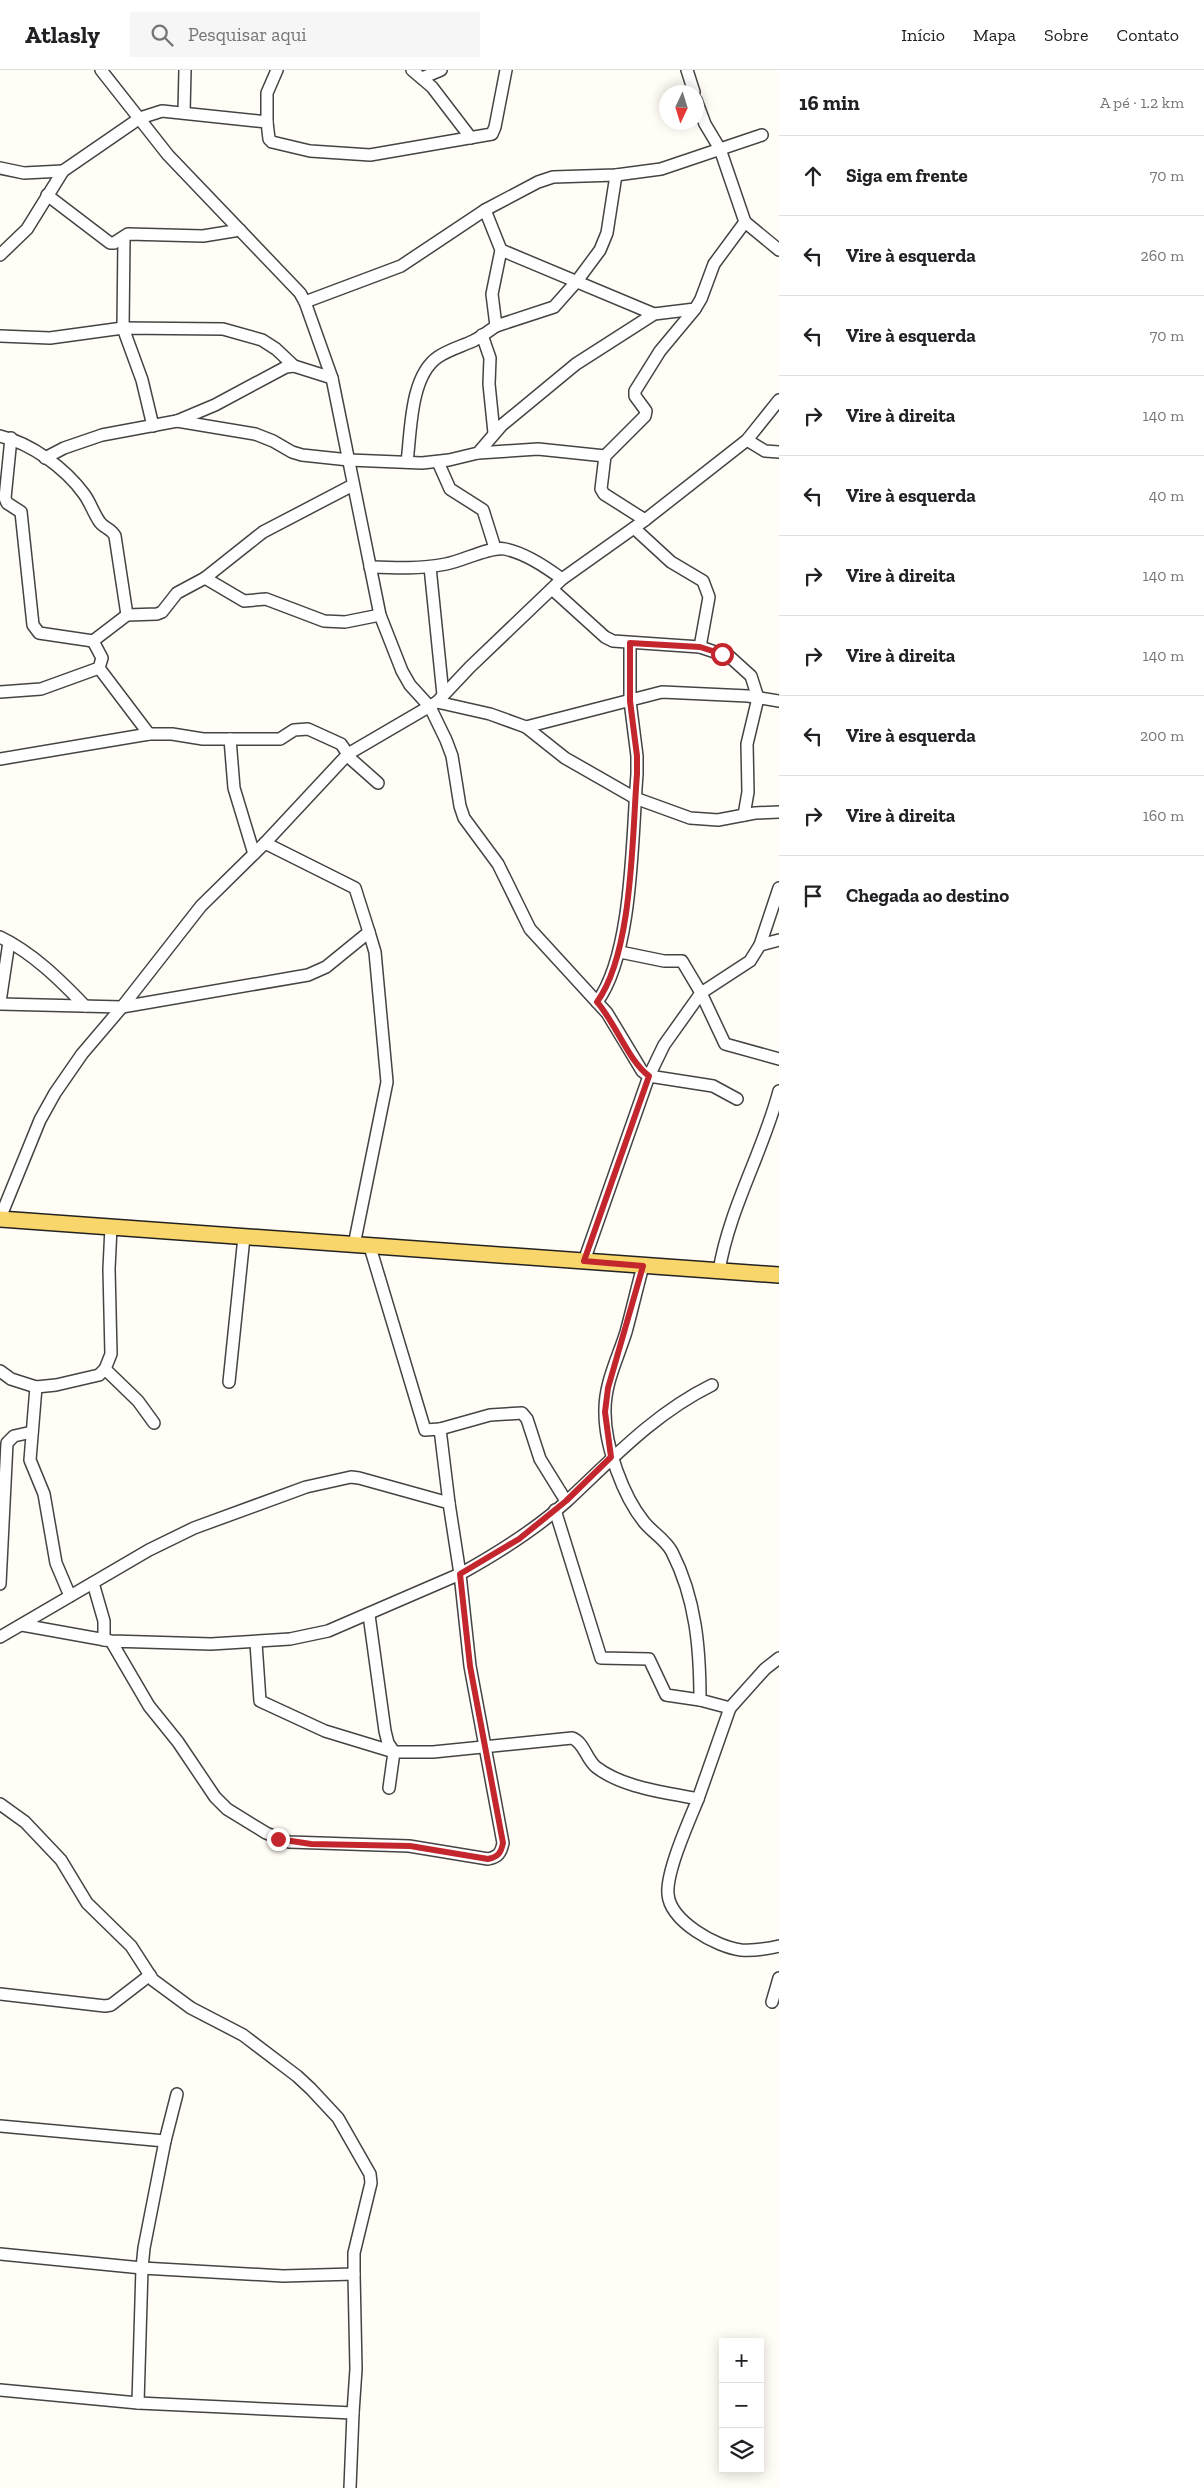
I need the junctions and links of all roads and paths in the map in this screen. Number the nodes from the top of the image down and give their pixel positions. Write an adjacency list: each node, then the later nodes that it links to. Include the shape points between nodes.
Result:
1 (101, 70): 11 (street)
2 (185, 70): 10 (street)
3 (277, 70): 13 (street, via 267,93)
4 (412, 70): 8 (street)
5 (441, 70): 8 (street)
6 (506, 70): 15 (street, via 492,134)
7 (687, 70): 9 (street)
8 (422, 78): 15 (street)
9 (692, 85)
10 (184, 112): 11 (street, via 162,111); 13 (street)
11 (140, 118): 18 (street); 23 (street, via 168,155)
12 (704, 119): 16 (street)
13 (267, 122): 15 (street, via 272,142 345,155 379,154)
14 (762, 135): 16 (street)
15 (471, 138)
16 (720, 148): 19 (street, via 662,168); 22 (street)
17 (0, 168): 18 (street, via 24,173)
18 (63, 171): 20 (street)
19 (616, 175): 21 (street, via 553,178 538,182); 28 (street, via 607,233 600,250)
20 (48, 195): 24 (street, via 105,240 114,243); 27 (street, via 27,229)
21 (485, 210): 25 (street); 29 (street, via 401,266)
22 (744, 222): 26 (street); 30 (street, via 714,264)
23 (240, 230): 24 (street, via 203,236 128,234); 29 (street)
24 (124, 238): 33 (street)
25 (501, 250): 28 (street); 32 (street, via 492,294)
26 (779, 250)
27 (0, 255)
28 (577, 281): 31 (street); 32 (street, via 554,306)
29 (305, 302): 37 (street)
30 (695, 309): 31 (street); 46 (street, via 660,351 635,391 646,411 645,416)
31 (654, 314): 41 (street, via 576,364)
32 (496, 326): 34 (street)
33 (123, 328): 35 (street, via 65,338); 36 (street, via 223,329 262,340); 40 (street, via 142,380)
34 (482, 335): 41 (street, via 490,358); 49 (street, via 439,356 424,371 416,394)
35 (0, 336)
36 (294, 366): 37 (street); 39 (street, via 286,367)
37 (332, 378): 48 (street)
38 (779, 400): 43 (street)
39 (178, 421): 40 (street); 48 (street, via 255,434 302,455)
40 (153, 426): 47 (street, via 102,435)
41 (494, 434): 45 (street)
42 (6, 437): 47 (street, via 23,443); 62 (street, via 5,498 21,512 33,625 39,634)
43 (747, 440): 44 (street, via 765,451); 52 (street)
44 (779, 452)
45 (478, 453): 46 (street, via 538,449); 50 (street)
46 (605, 456): 52 (street, via 601,488 604,494)
47 (45, 458): 60 (street, via 83,493 100,523 112,530)
48 (349, 460): 49 (street); 51 (street)
49 (407, 462): 50 (street)
50 (438, 462): 54 (street, via 450,489 483,510)
51 (353, 485): 55 (street); 57 (street, via 263,532)
52 (645, 520): 53 (street)
53 (634, 528): 58 (street); 64 (street, via 671,562 703,581 709,597)
54 (496, 548): 56 (street, via 468,559); 58 (street, via 506,549 539,564)
55 (370, 567): 56 (street); 61 (street)
56 (430, 567): 68 (street)
57 (206, 578): 60 (street, via 177,593 162,612); 61 (street, via 244,600 266,599 324,622 345,622)
58 (562, 579): 59 (street)
59 (552, 589): 63 (street, via 605,637); 68 (street)
60 (127, 615): 62 (street)
61 (380, 615): 68 (street, via 410,685)
62 (93, 641): 65 (street, via 102,658)
63 (630, 643): 64 (street); 69 (street)
64 (700, 647): 67 (street, via 730,657 743,667 751,676)
65 (99, 668): 66 (street, via 41,689); 72 (street)
66 (0, 692)
67 (758, 698): 69 (street, via 673,692); 70 (street); 79 (street, via 747,744 749,781)
68 (437, 701): 71 (street); 74 (street); 89 (street, via 464,818 498,864 530,929)
69 (630, 701): 71 (street); 77 (street, via 637,756)
70 (779, 701)
71 (526, 727): 77 (street, via 564,758)
72 (149, 734): 73 (street); 75 (street)
73 (230, 739): 74 (street, via 280,739 294,730 308,729 341,744); 81 (street, via 234,788)
74 (348, 754): 76 (street); 80 (street)
75 (0, 759)
76 (378, 783)
77 (635, 798): 79 (street, via 696,819 718,820); 87 (street)
78 (779, 812): 79 (street)
79 (744, 815)
80 (265, 843): 81 (street); 83 (street, via 355,888)
81 (254, 854): 92 (street, via 190,918)
82 (779, 888): 86 (street)
83 (368, 932): 92 (street, via 326,967 308,975); 100 (street, via 375,952 387,1082)
84 (5, 940): 90 (street); 91 (street, via 60,979)
85 (779, 940): 86 (street)
86 (760, 945): 88 (street, via 750,961)
87 (620, 952): 88 (street, via 664,961 682,961); 89 (street, via 612,978)
88 (701, 993): 93 (street, via 725,1044); 94 (street, via 670,1036)
89 (597, 1002): 94 (street)
90 (0, 1003): 91 (street)
91 (85, 1006): 92 (street)
92 (122, 1007): 97 (street, via 82,1054 55,1093 36,1128)
93 (779, 1060)
94 (649, 1076): 96 (street, via 713,1086); 102 (street)
95 (779, 1091): 104 (street, via 723,1248)
96 (737, 1099)
97 (0, 1219): 98 (main road)
98 (111, 1227): 99 (main road); 106 (street, via 111,1354)
99 (244, 1237): 100 (main road); 108 (street)
100 (354, 1245): 101 (main road)
101 (370, 1246): 102 (main road); 112 (street, via 425,1430)
102 (584, 1261): 103 (main road)
103 (643, 1266): 104 (main road); 114 (street, via 608,1388 605,1412)
104 (719, 1271): 105 (main road)
105 (779, 1276)
106 (105, 1369): 110 (street, via 98,1375); 111 (street, via 138,1401)
107 (0, 1371): 110 (street, via 11,1379)
108 (229, 1382)
109 (712, 1385): 114 (street, via 668,1410)
110 (36, 1387): 113 (street)
111 (154, 1423)
112 (440, 1429): 116 (street, via 490,1415 525,1414 540,1459); 117 (street)
113 (32, 1432): 115 (street, via 10,1439); 122 (street, via 30,1460 44,1494 56,1563)
114 (611, 1457): 116 (street); 129 (street, via 644,1522 672,1551 684,1581 698,1639)
115 (2, 1464): 121 (street)
116 (566, 1501): 118 (street)
117 (450, 1503): 119 (street); 120 (street, via 351,1477 282,1495 194,1528)
118 (555, 1510): 119 (street, via 519,1539); 129 (street, via 601,1658 649,1659 666,1695)
119 (460, 1574): 123 (street); 131 (street, via 470,1666)
120 (93, 1583): 122 (street); 126 (street)
121 (0, 1584)
122 (70, 1596): 124 (street)
123 (369, 1615): 127 (street, via 328,1631); 132 (street, via 388,1742)
124 (22, 1625): 125 (street); 126 (street)
125 (0, 1637)
126 (107, 1641): 127 (street); 131 (street, via 215,1797 227,1809 266,1833 290,1842 410,1846 496,1858 503,1843)
127 (256, 1643): 132 (street, via 262,1703 325,1731)
128 (779, 1658): 130 (street, via 764,1669)
129 (700, 1700): 130 (street)
130 (730, 1708): 134 (street)
131 (484, 1746): 132 (street, via 433,1752); 134 (street, via 572,1738 577,1740 597,1768 617,1778)
132 (394, 1752): 133 (street)
133 (389, 1788)
134 (698, 1799): 136 (street, via 676,1853 667,1892 669,1902 684,1921 717,1943 755,1950)
135 (0, 1804): 137 (street, via 25,1822 61,1860 87,1903 131,1946)
136 (779, 1946)
137 (150, 1975): 139 (street, via 111,2005 105,2006); 146 (street, via 159,1986 191,2008 243,2035 298,2076 338,2118 370,2174 371,2183 354,2253)
138 (779, 1978): 140 (street)
139 (0, 1994)
140 (772, 2002)
141 (177, 2094): 143 (street)
142 (0, 2126): 143 (street)
143 (165, 2141): 145 (street)
144 (0, 2254): 145 (street)
145 (142, 2268): 146 (street, via 283,2276); 148 (street)
146 (354, 2274): 149 (street, via 356,2369)
147 (0, 2390): 148 (street)
148 (138, 2403): 149 (street)
149 (353, 2413): 150 (street)
150 (350, 2488)

